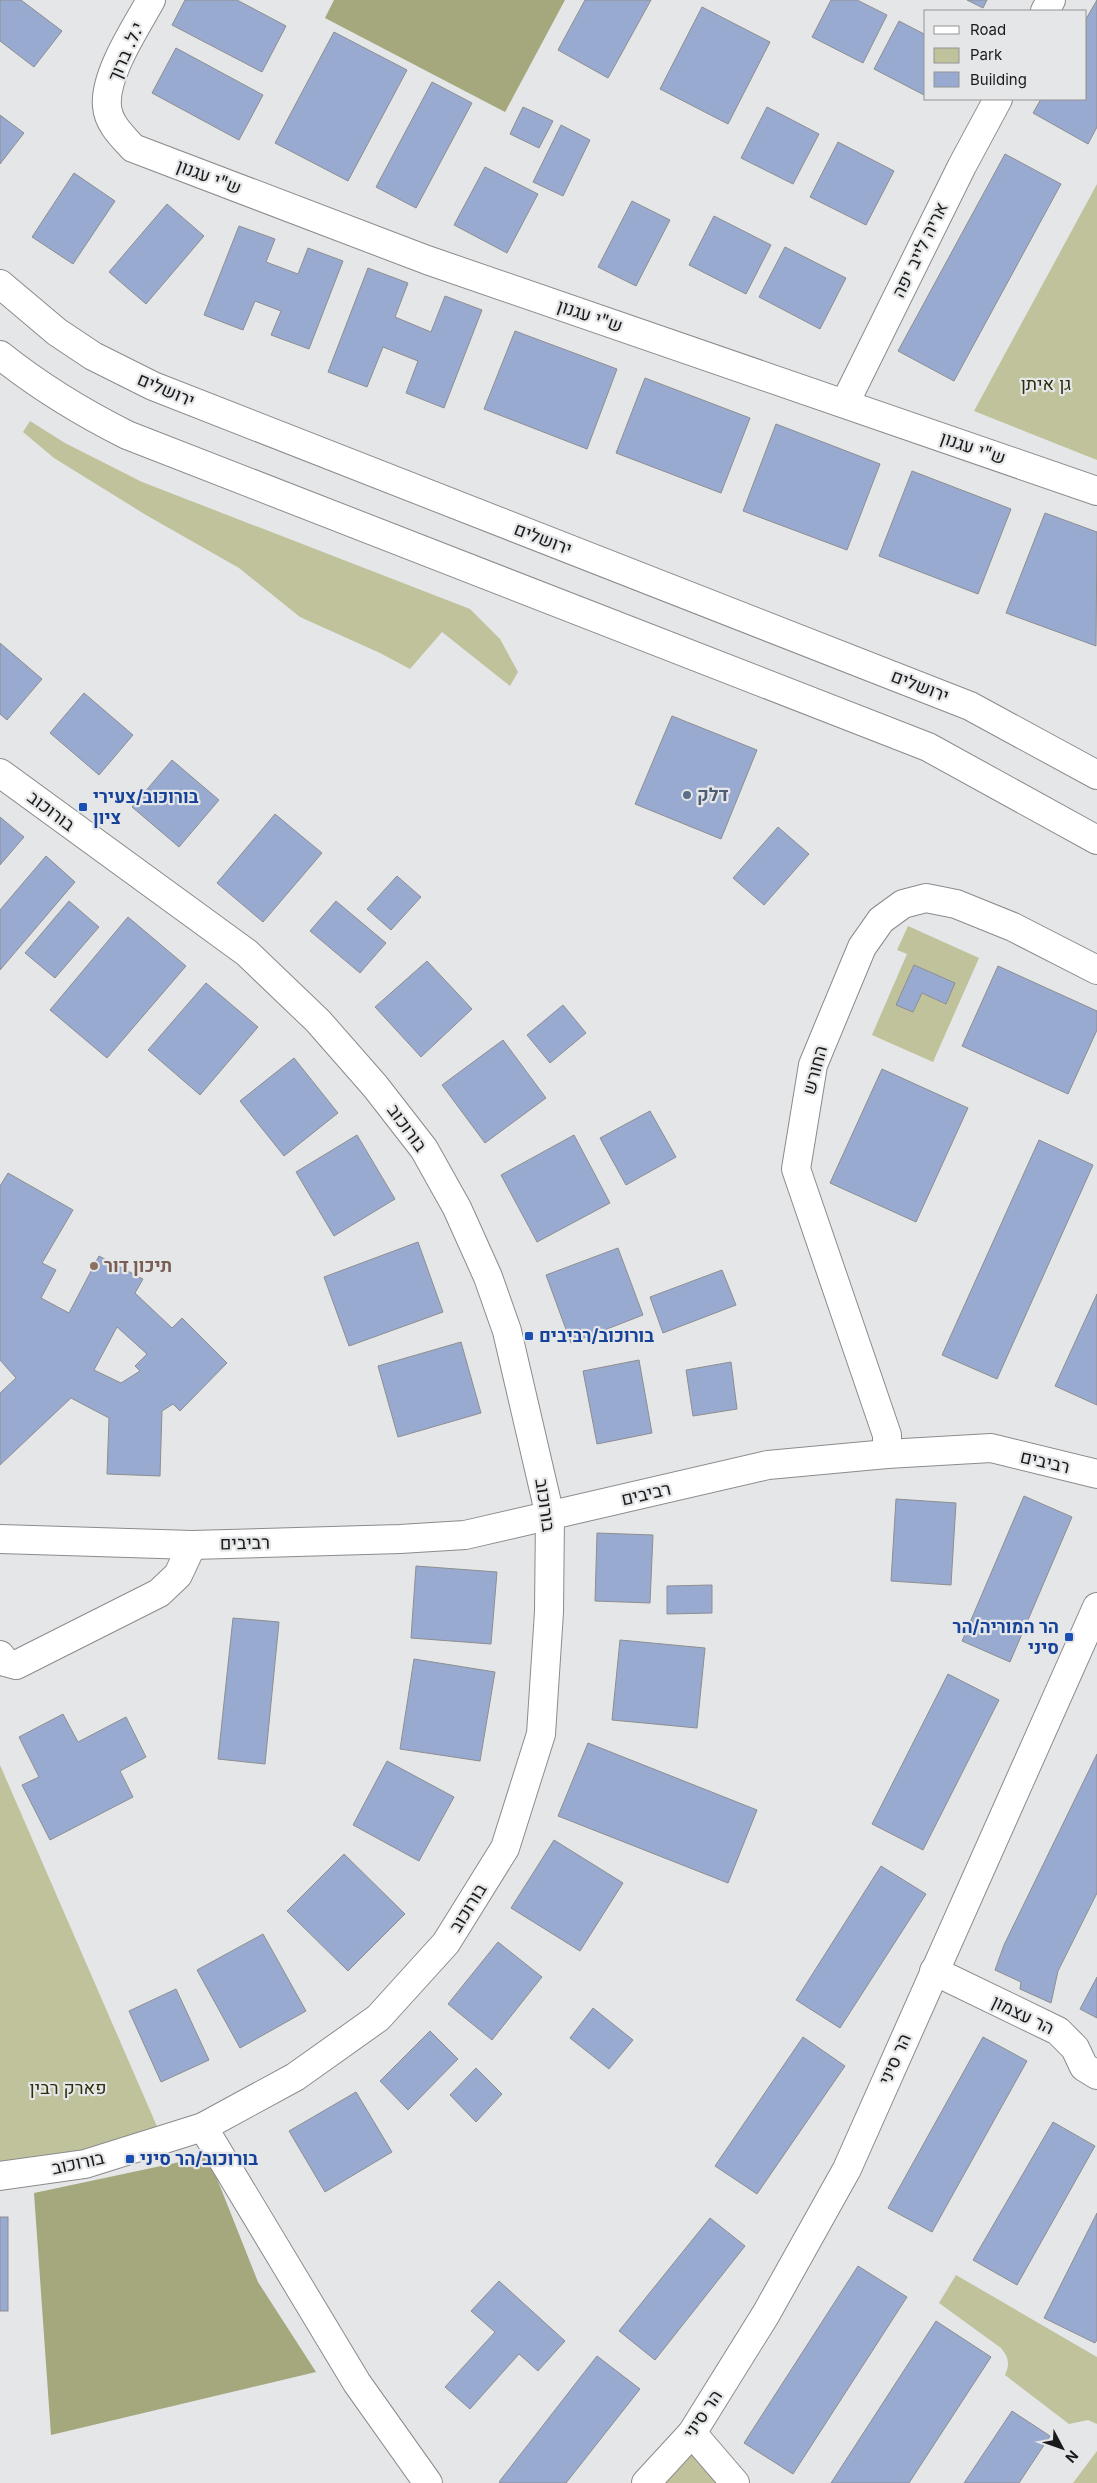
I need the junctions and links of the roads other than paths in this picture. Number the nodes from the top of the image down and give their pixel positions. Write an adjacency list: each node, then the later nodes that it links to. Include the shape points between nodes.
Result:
1 (150, 0): 3 (street, י.ל. ברוך, via 112,74)
2 (997, 100): 6 (street, אריה לייב יפה)
3 (107, 106): 6 (street, ש"י עגנון, via 115,128 133,148 427,260)
4 (0, 284): 9 (street, ירושלים, via 57,332 93,356 154,386 970,706)
5 (0, 355): 10 (street, via 74,408 127,435 928,747)
6 (845, 403): 7 (street, ש"י עגנון)
7 (1097, 491)
8 (0, 773): 14 (street, בורוכוב, via 247,953 318,1021 424,1149 457,1208 488,1277 507,1331)
9 (1097, 775)
10 (1097, 840)
11 (1097, 970): 12 (street, החורש, via 1013,927 956,904 926,898 903,904 881,920 862,947 813,1066 796,1169 888,1435)
12 (887, 1454): 13 (street, רביבים, via 991,1448); 14 (street, רביבים, via 768,1465)
13 (1097, 1474)
14 (550, 1516): 16 (street, רביבים, via 465,1535 400,1540); 21 (street, בורוכוב, via 549,1612 541,1734 505,1848 446,1943 378,2018 295,2077)
15 (0, 1538): 16 (street, רביבים)
16 (192, 1545): 18 (street, via 178,1574 159,1593 16,1665 5,1662)
17 (1097, 1607): 19 (street, הר סיני)
18 (0, 1655)
19 (934, 1971): 20 (street, הר עצמון, via 1058,2031 1075,2048 1084,2067); 23 (street, הר סיני, via 846,2169 766,2314)
20 (1097, 2075)
21 (204, 2127): 22 (street, בורוכוב, via 85,2164); 24 (street, via 357,2383)
22 (0, 2176)
23 (692, 2433): 25 (street, הר סיני); 26 (street)
24 (428, 2483)
25 (646, 2483)
26 (735, 2483)

